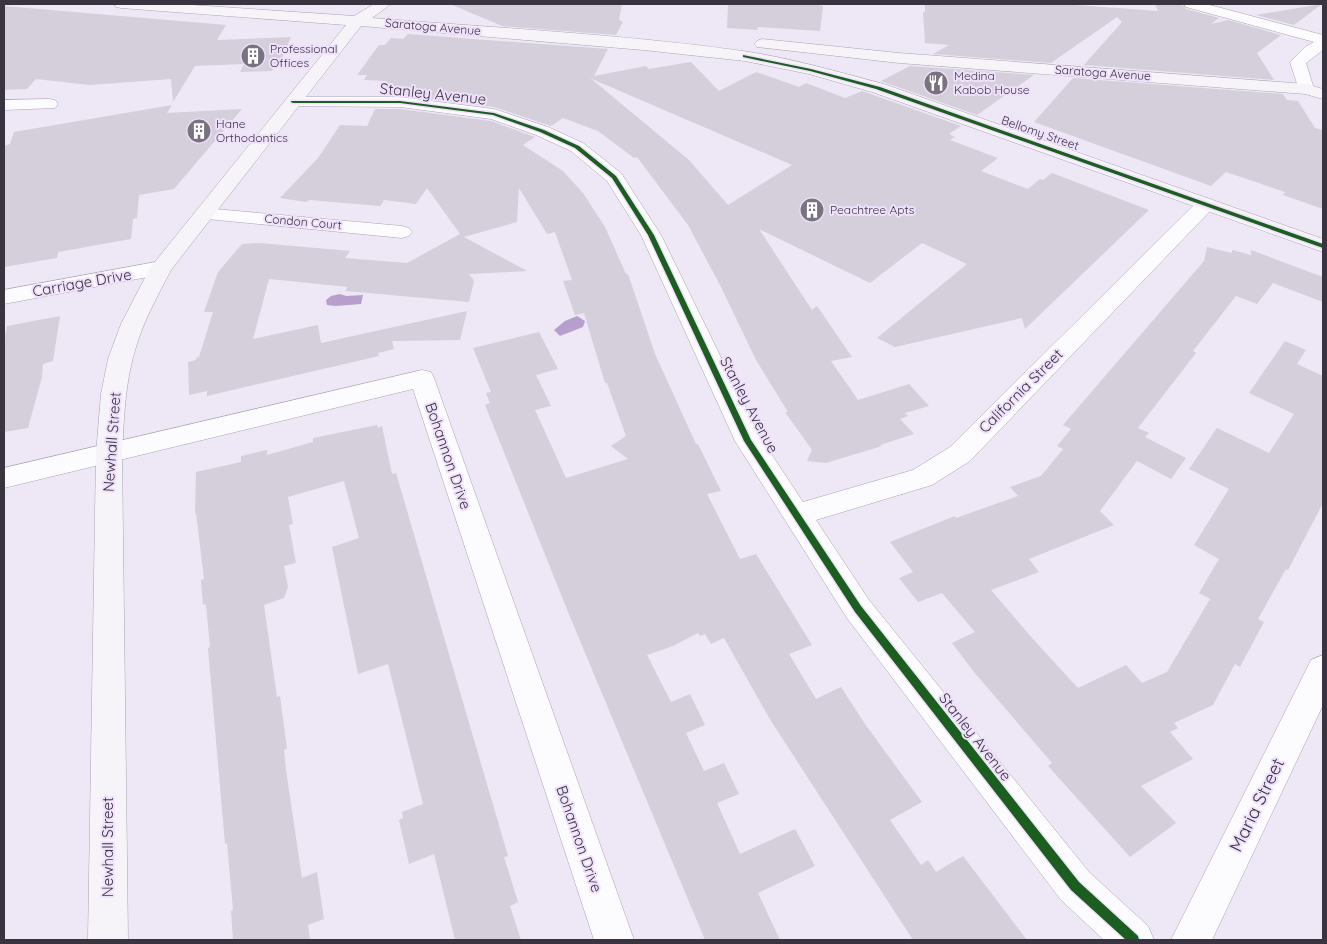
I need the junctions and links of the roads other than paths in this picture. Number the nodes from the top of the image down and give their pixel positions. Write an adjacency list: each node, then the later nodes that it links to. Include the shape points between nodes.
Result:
1 (121, 4): 5 (main road, Saratoga Avenue)
2 (278, 4): 4 (main road, Saratoga Avenue)
3 (1192, 4): 6 (street)
4 (378, 7): 5 (main road, Newhall Street); 7 (main road, Saratoga Avenue)
5 (357, 21): 8 (main road, Saratoga Avenue); 14 (main road, Newhall Street)
6 (1323, 42): 12 (street, via 1298,62)
7 (840, 52): 9 (main road, Saratoga Avenue); 10 (main road, via 841,60 835,66)
8 (745, 56): 10 (main road, Bellomy Street)
9 (899, 58): 11 (main road, Saratoga Avenue, via 873,62 862,69 866,82); 12 (main road, Saratoga Avenue)
10 (811, 70): 11 (main road, Bellomy Street)
11 (878, 88): 17 (main road, Bellomy Street)
12 (1306, 89): 13 (main road, Saratoga Avenue)
13 (1323, 94)
14 (293, 102): 18 (main road, Newhall Street); 25 (street, Stanley Avenue, via 400,102 494,114 542,130 578,147 600,165 614,177 652,236 748,441)
15 (49, 104): 16 (street)
16 (4, 105)
17 (1206, 204): 20 (main road, Bellomy Street); 25 (street, California Street, via 960,454 922,478)
18 (204, 214): 19 (street, Condon Court); 21 (main road, Newhall Street)
19 (402, 232)
20 (1323, 246)
21 (161, 268): 22 (street, Carriage Drive); 23 (main road, Newhall Street, via 120,358 112,404)
22 (4, 297)
23 (109, 454): 24 (street, Bohannon Drive); 27 (main road, Newhall Street); 28 (street, Bohannon Drive, via 422,378)
24 (4, 478)
25 (797, 515): 29 (street, Stanley Avenue, via 858,609 1075,886)
26 (1323, 670): 30 (street, Maria Street)
27 (108, 940)
28 (614, 940)
29 (1134, 940)
30 (1191, 940)

